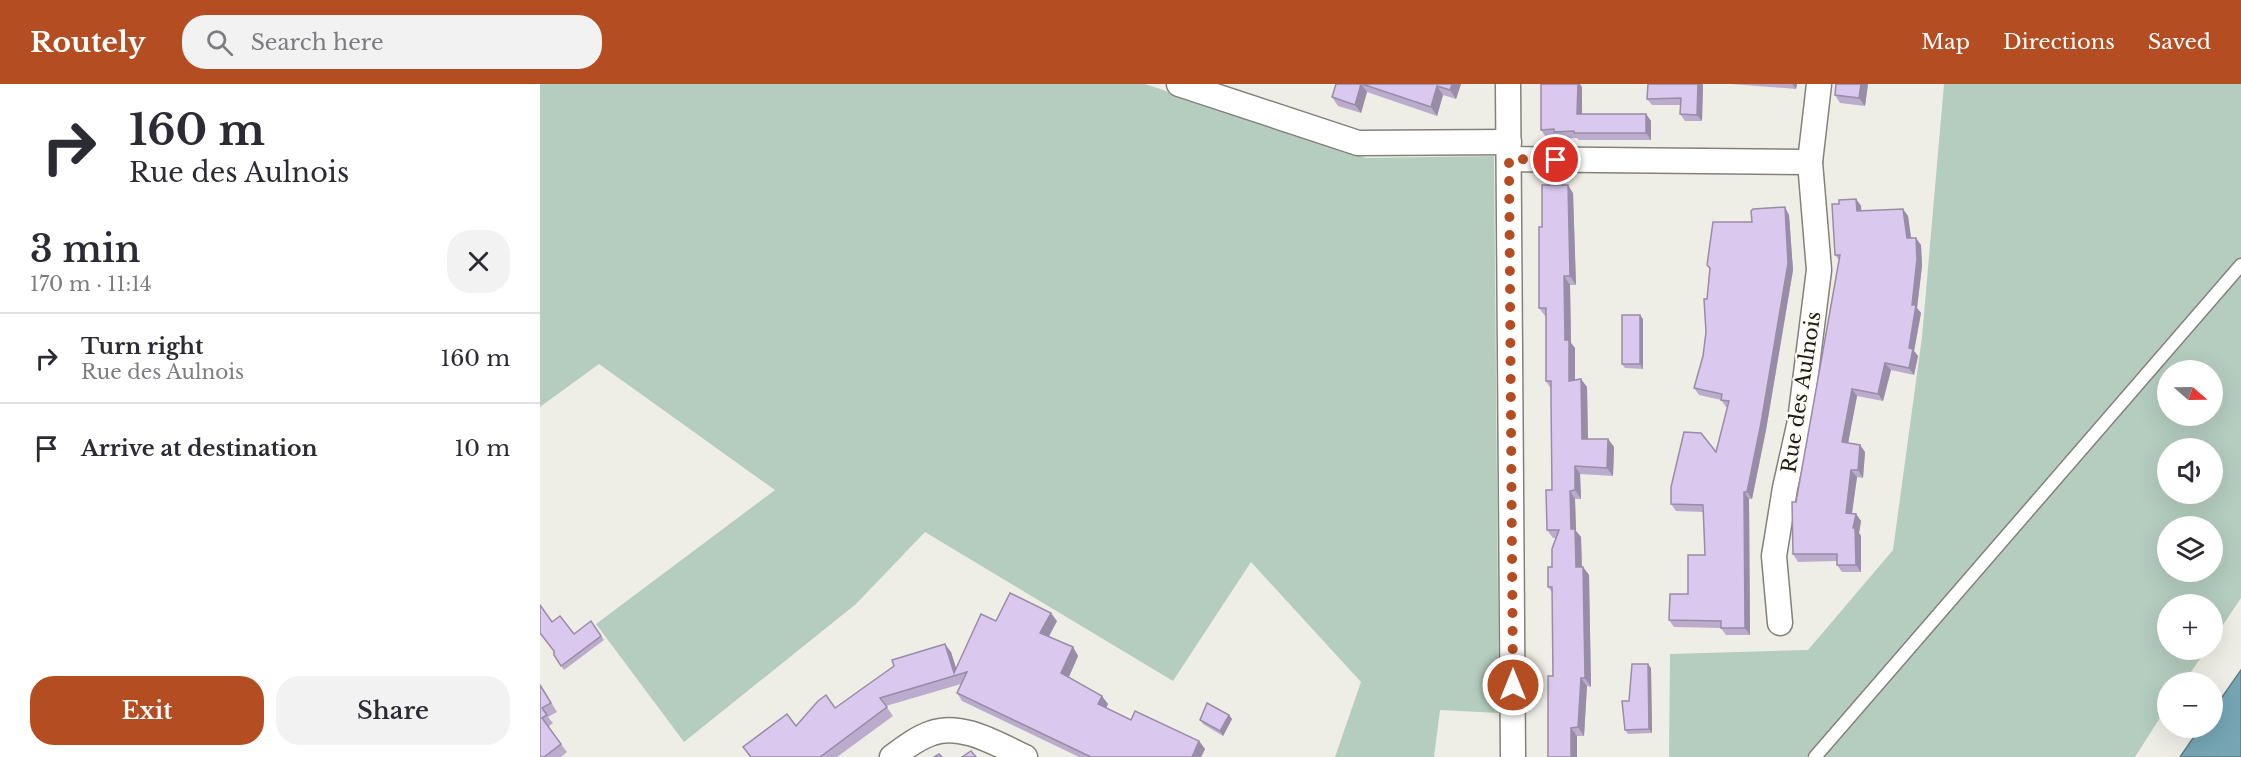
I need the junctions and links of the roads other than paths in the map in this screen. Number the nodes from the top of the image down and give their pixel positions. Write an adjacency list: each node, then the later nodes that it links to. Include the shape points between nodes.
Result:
1 (1179, 84): 4 (street, via 1358,144)
2 (1508, 84): 4 (street)
3 (1819, 84): 5 (street, Rue des Aulnois)
4 (1509, 151): 5 (street); 10 (street)
5 (1810, 162): 7 (street, Rue des Aulnois, via 1819,270 1800,421 1774,556)
6 (2241, 265): 11 (lane)
7 (1780, 623)
8 (891, 757): 9 (street, via 933,732 953,730)
9 (1025, 757)
10 (1513, 757)
11 (1815, 757)

